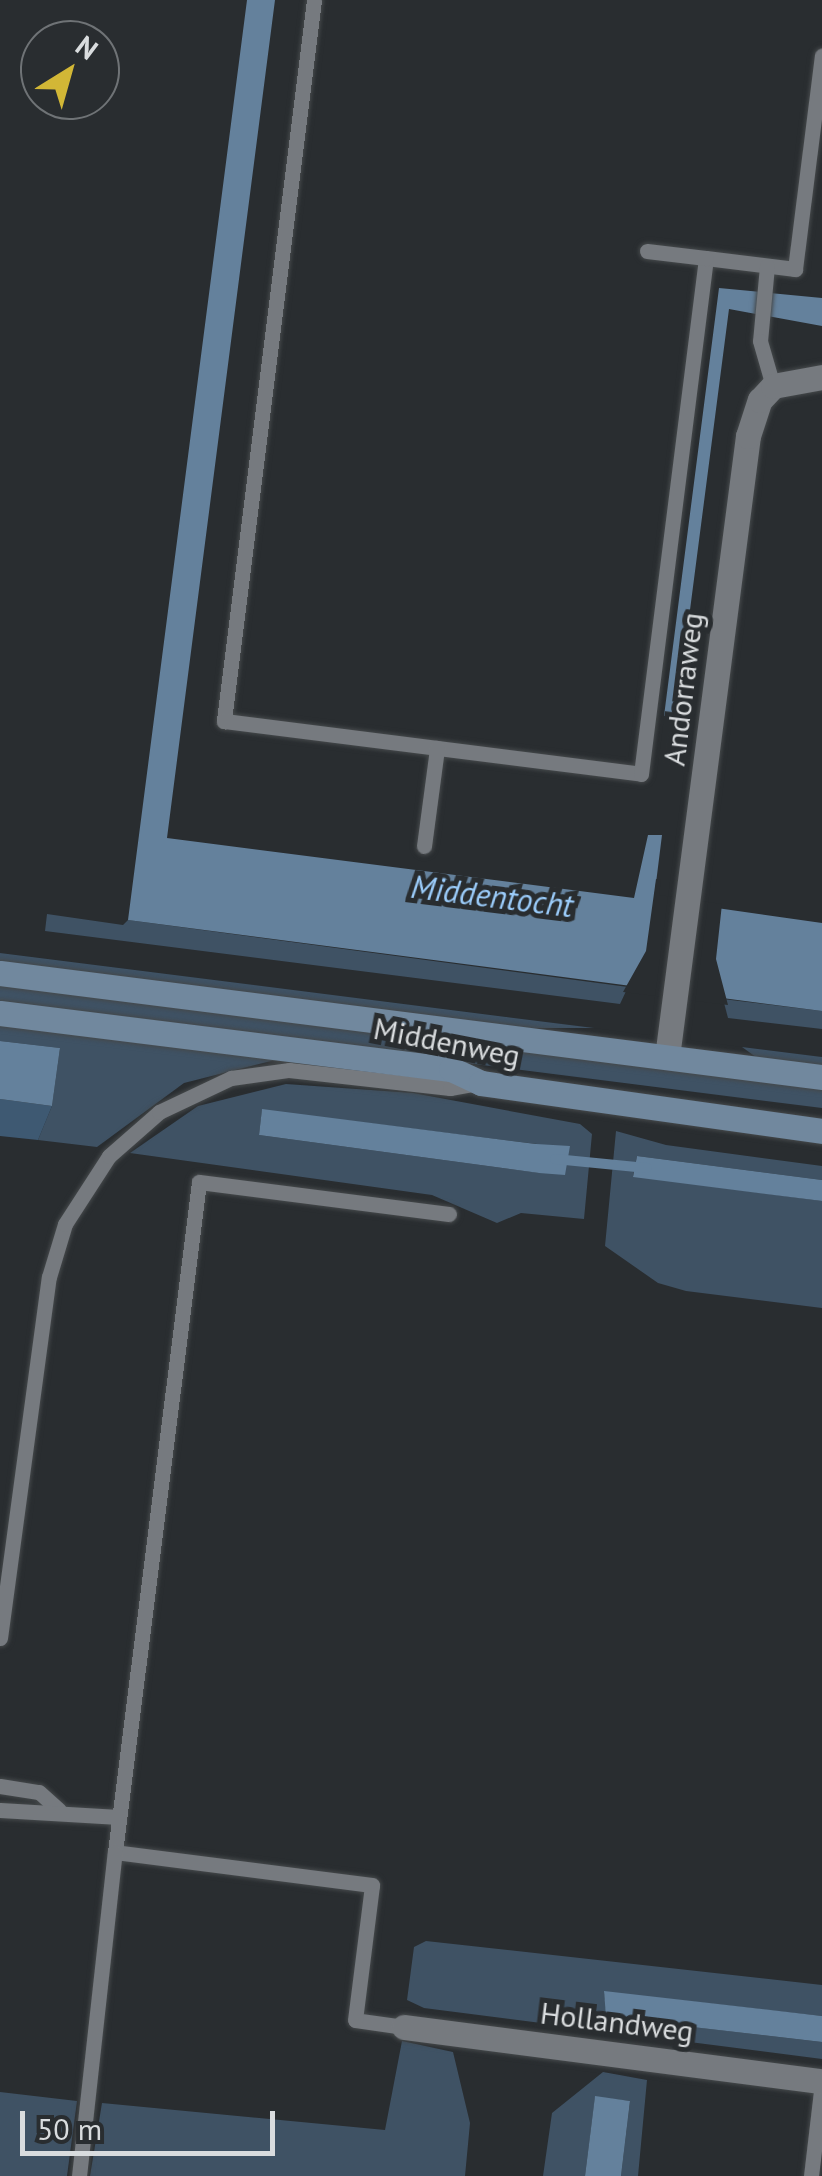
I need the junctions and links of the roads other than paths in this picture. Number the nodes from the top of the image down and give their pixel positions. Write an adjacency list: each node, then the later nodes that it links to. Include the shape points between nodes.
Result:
1 (314, 0): 8 (lane, via 224,720)
2 (822, 56): 5 (lane, via 796,269)
3 (648, 251): 4 (lane)
4 (706, 258): 5 (lane); 8 (lane, via 642,774)
5 (767, 266): 7 (lane, via 764,368)
6 (822, 377): 7 (street)
7 (773, 386): 12 (street, Andorraweg, via 748,436)
8 (437, 748): 9 (lane)
9 (424, 846)
10 (0, 972): 12 (street, Middenweg)
11 (0, 1013): 14 (street, Middenweg, via 451,1069)
12 (667, 1057): 13 (street, Middenweg)
13 (822, 1077)
14 (481, 1083): 15 (street, Middenweg); 17 (lane, via 450,1088 290,1070 231,1078 159,1112 109,1156 65,1224 49,1277)
15 (822, 1131)
16 (449, 1214): 21 (lane, via 200,1182)
17 (0, 1638)
18 (0, 1786): 20 (lane, via 39,1792)
19 (0, 1810): 20 (lane)
20 (60, 1810): 21 (lane)
21 (119, 1817): 22 (lane)
22 (114, 1852): 23 (lane, via 372,1886 355,2020); 25 (lane)
23 (404, 2027): 24 (street, Hollandweg)
24 (822, 2082): 26 (lane, Hollandweg)
25 (79, 2176)
26 (810, 2176)

